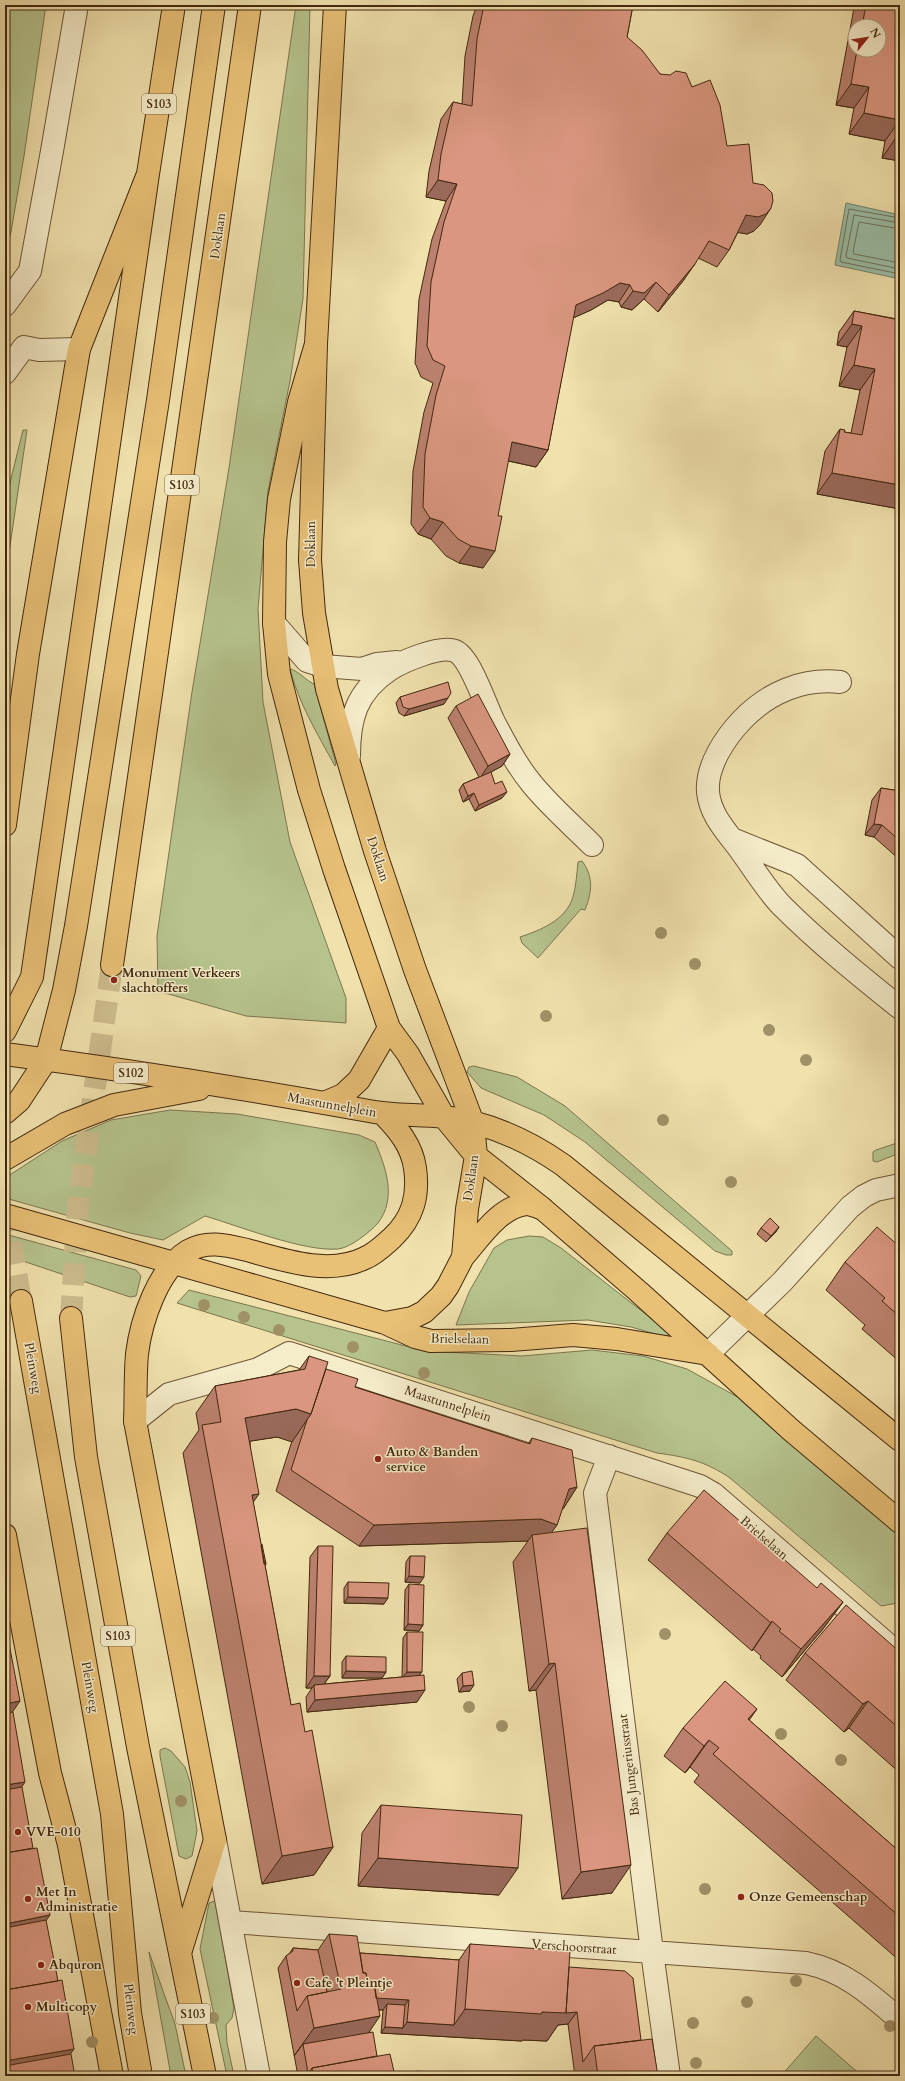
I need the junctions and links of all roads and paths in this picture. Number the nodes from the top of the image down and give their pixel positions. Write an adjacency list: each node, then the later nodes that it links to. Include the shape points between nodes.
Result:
1 (77, 5): 7 (street, via 30,271)
2 (174, 5): 6 (main road, S103)
3 (214, 5): 25 (main road, via 158,400 77,918 64,990)
4 (250, 5): 20 (main road, Doklaan / S103)
5 (335, 5): 8 (main road, Doklaan)
6 (148, 174): 9 (main road, S103); 23 (main road, via 32,977)
7 (5, 305)
8 (316, 344): 11 (main road, Doklaan, via 299,402 279,499 275,548); 13 (main road, Doklaan, via 310,560 314,613)
9 (79, 349): 10 (street, via 39,350 24,347); 16 (main road, S103, via 28,654)
10 (5, 373)
11 (274, 623): 13 (street, via 307,661); 22 (main road, Doklaan, via 280,674 309,790)
12 (402, 662): 13 (street, via 377,664 362,669); 15 (street, via 380,676 353,713 349,731); 18 (street, via 445,650 461,655 494,722 532,784)
13 (323, 666): 15 (main road, Doklaan, via 327,690)
14 (840, 682): 17 (street, via 826,680 799,684 769,697 750,712 724,743 713,764 708,792 712,811)
15 (349, 764): 31 (main road, Doklaan, via 415,970)
16 (5, 825)
17 (732, 839): 19 (street, via 797,865); 21 (street, via 782,906)
18 (592, 845)
19 (900, 958)
20 (112, 965)
21 (900, 1008)
22 (390, 1028): 27 (main road, via 359,1080 343,1095); 30 (main road, Doklaan)
23 (5, 1031)
24 (5, 1054): 25 (main road, Maastunnelplein / S102)
25 (46, 1060): 26 (main road, Maastunnelplein / S102); 28 (main road, via 19,1102)
26 (216, 1086): 27 (main road, Maastunnelplein / S102); 33 (main road, via 114,1105 65,1124)
27 (324, 1103): 29 (main road, Maastunnelplein)
28 (5, 1113)
29 (383, 1114): 30 (main road); 38 (main road, Maastunnelplein, via 396,1127 413,1156 417,1184 412,1212 405,1224 380,1248 355,1262 334,1266 282,1260 211,1244 201,1245)
30 (444, 1117): 31 (main road); 32 (main road)
31 (473, 1123): 32 (main road, Doklaan); 40 (main road, via 500,1130 525,1141 563,1165)
32 (476, 1156): 35 (main road); 37 (main road, Doklaan, via 467,1209)
33 (5, 1159)
34 (900, 1185): 40 (street, via 876,1190 850,1207)
35 (544, 1209): 37 (main road, via 527,1204 512,1208 498,1218); 43 (main road)
36 (5, 1215): 38 (main road)
37 (463, 1257): 42 (main road, Doklaan, via 448,1286 431,1307 412,1318)
38 (174, 1262): 42 (main road, Brielselaan); 44 (main road, Maastunnelplein, via 164,1276 146,1316 137,1354)
39 (20, 1301): 56 (main road, Pleinweg / S103, via 112,1814 130,2013)
40 (748, 1317): 43 (street); 45 (main road)
41 (72, 1318): 52 (main road, S103, via 86,1457 138,1747)
42 (385, 1323): 43 (main road, Brielselaan, via 415,1337 432,1340 511,1340 573,1335 617,1339)
43 (708, 1354): 47 (main road, via 791,1430)
44 (135, 1421): 46 (street, Maastunnelplein, via 170,1394 258,1369 289,1353); 50 (main road)
45 (900, 1440)
46 (608, 1456): 49 (street, Brielselaan, via 700,1486 714,1494); 53 (street, Bas Jungeriusstraat, via 595,1493)
47 (900, 1522)
48 (5, 1535): 55 (main road, via 50,1773 69,1845)
49 (900, 1655)
50 (215, 1840): 51 (street); 52 (main road)
51 (231, 1922): 53 (street, Verschoorstraat); 58 (street)
52 (181, 1952): 57 (main road, S103)
53 (652, 1952): 54 (street, Verschoorstraat, via 806,1963 824,1967 862,1987); 59 (street, Bas Jungeriusstraat)
54 (900, 2020)
55 (112, 2076)
56 (141, 2076)
57 (205, 2076)
58 (259, 2076)
59 (669, 2076)

